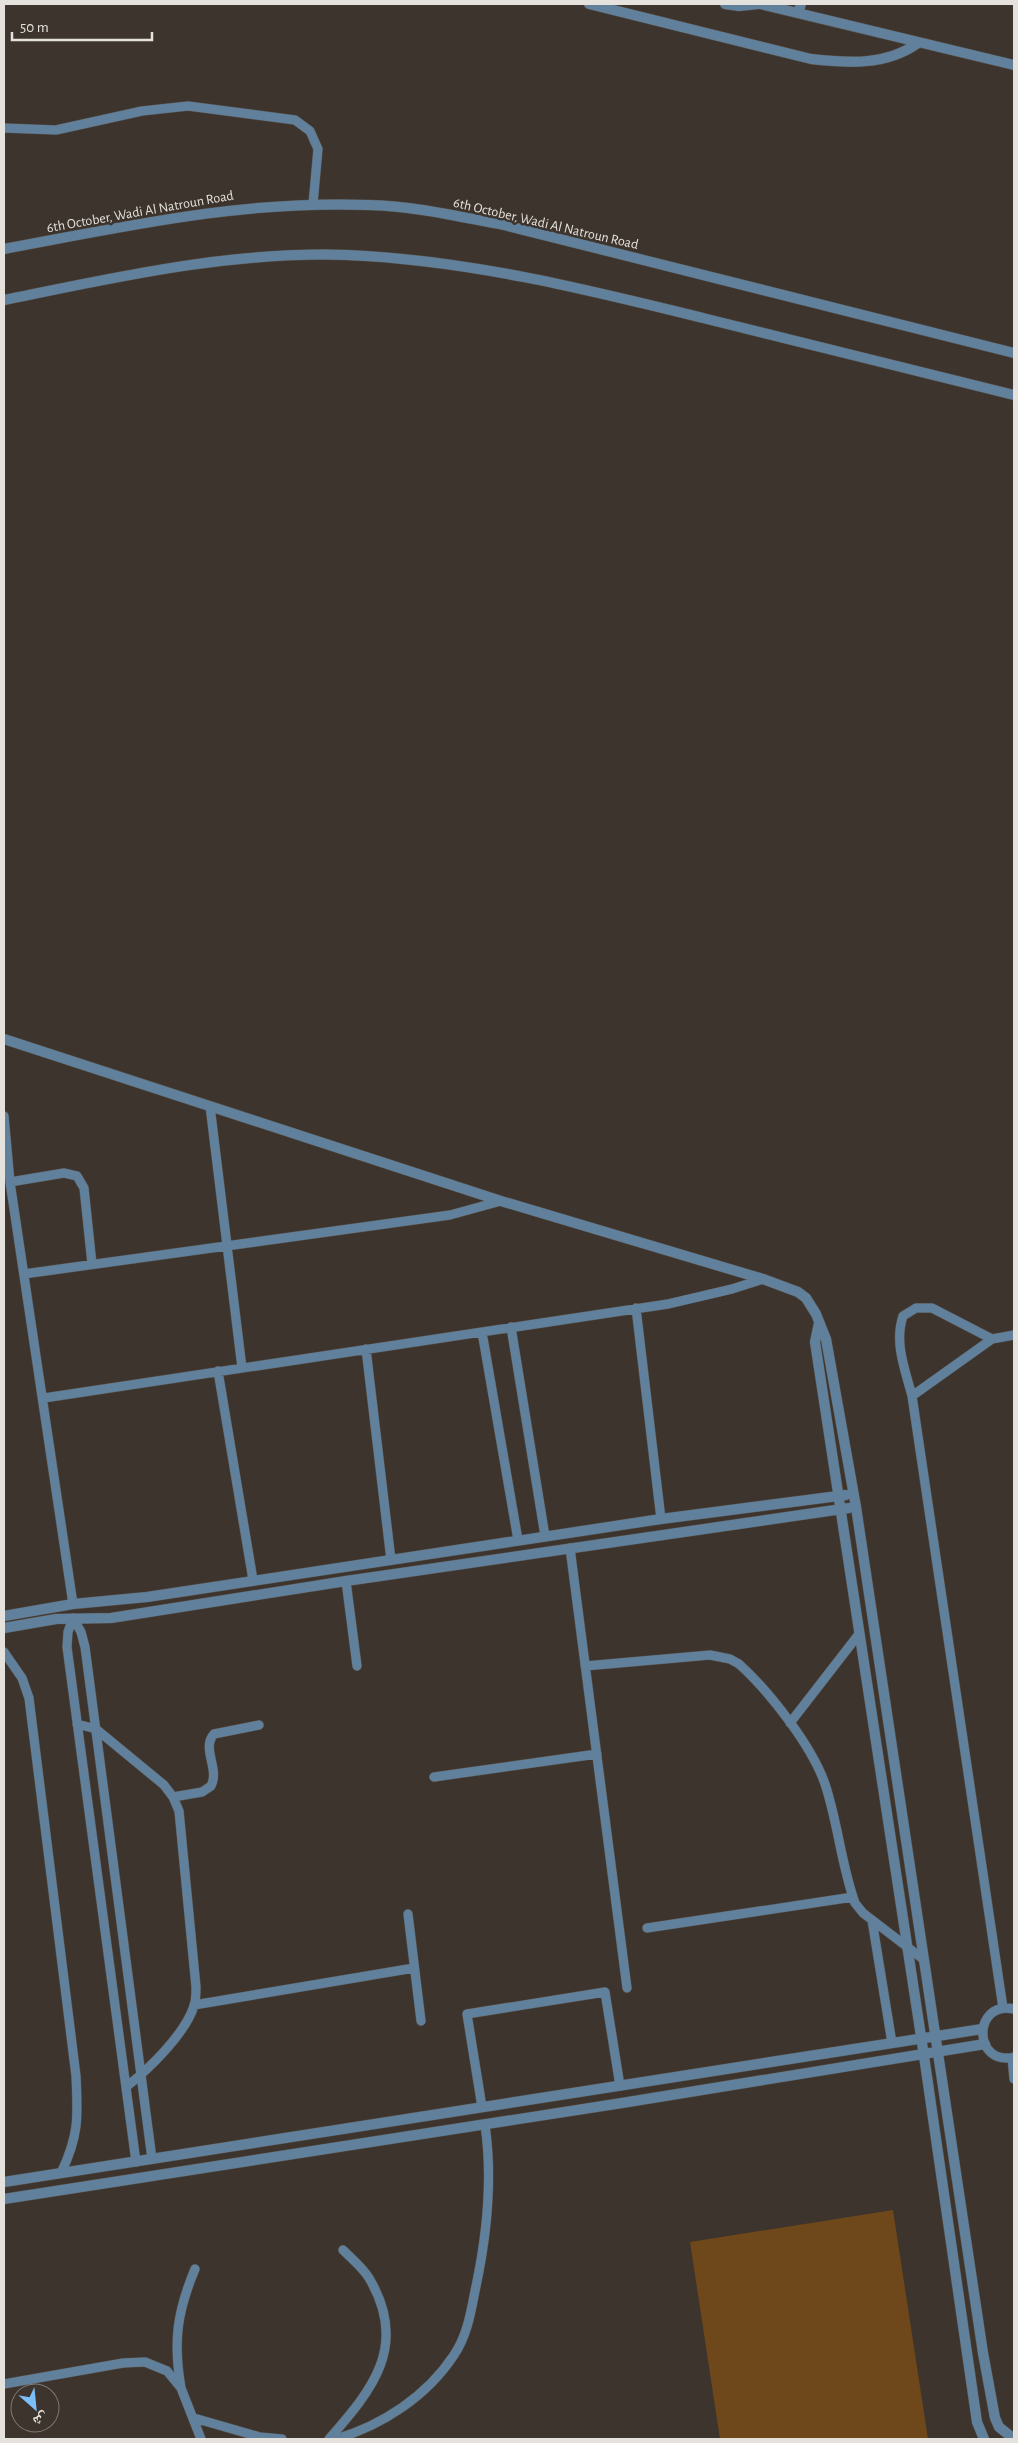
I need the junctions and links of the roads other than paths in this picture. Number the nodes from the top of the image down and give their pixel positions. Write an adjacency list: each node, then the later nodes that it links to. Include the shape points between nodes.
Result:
1 (589, 4): 6 (street, via 811,59 836,62 877,60 906,52)
2 (725, 4): 3 (street)
3 (759, 4): 4 (street)
4 (775, 6): 5 (street)
5 (799, 9): 6 (street)
6 (918, 43): 7 (street)
7 (1014, 65)
8 (4, 128): 9 (lane, via 56,130 150,110 188,106 295,120 310,131 318,149)
9 (314, 204): 10 (street, 6th October, Wadi Al Natroun Road, via 197,213); 12 (street, 6th October, Wadi Al Natroun Road, via 371,205 504,225)
10 (4, 249)
11 (4, 300): 13 (street, via 202,262 345,255 416,259 487,269 628,300)
12 (1014, 353)
13 (1014, 395)
14 (4, 1039): 15 (street)
15 (210, 1106): 18 (street); 19 (lane)
16 (4, 1116): 17 (lane)
17 (10, 1182): 20 (lane, via 64,1173 77,1176 84,1188); 21 (lane)
18 (501, 1201): 19 (lane, via 450,1215); 22 (street)
19 (226, 1246): 20 (lane); 30 (lane)
20 (92, 1264): 21 (lane)
21 (24, 1274): 33 (lane)
22 (763, 1279): 23 (lane, via 700,1297); 24 (street, via 798,1292 812,1305)
23 (636, 1308): 25 (lane); 38 (lane)
24 (818, 1323): 34 (street, via 826,1339); 35 (street, via 816,1342)
25 (512, 1327): 26 (lane); 41 (lane)
26 (482, 1332): 29 (lane); 42 (lane)
27 (1014, 1335): 28 (lane)
28 (992, 1339): 32 (lane); 32 (lane, via 932,1308 916,1308 903,1316 898,1343)
29 (366, 1349): 30 (lane); 45 (lane)
30 (242, 1368): 31 (lane)
31 (218, 1372): 33 (lane); 47 (lane)
32 (912, 1396): 74 (lane)
33 (44, 1398): 50 (lane)
34 (854, 1494): 35 (street); 36 (street)
35 (840, 1496): 37 (street); 38 (street)
36 (856, 1507): 37 (street); 70 (street)
37 (842, 1509): 40 (street); 54 (street)
38 (661, 1519): 39 (street); 40 (street)
39 (568, 1533): 41 (street); 43 (street)
40 (662, 1535): 43 (street)
41 (545, 1536): 42 (street); 44 (street)
42 (518, 1540): 45 (street)
43 (570, 1548): 44 (street); 57 (lane)
44 (548, 1552): 46 (street)
45 (391, 1560): 46 (street); 47 (street)
46 (393, 1574): 48 (street)
47 (253, 1580): 49 (street); 50 (street, via 147,1597)
48 (346, 1581): 49 (street); 56 (lane)
49 (256, 1596): 52 (street, via 111,1618)
50 (73, 1604): 51 (street); 52 (street)
51 (4, 1616)
52 (73, 1618): 53 (street); 59 (lane, via 67,1647); 61 (lane, via 84,1639)
53 (4, 1628)
54 (859, 1634): 58 (lane); 69 (street)
55 (4, 1652): 94 (lane, via 22,1678 29,1698 76,2076 78,2117 73,2149)
56 (357, 1666)
57 (585, 1666): 58 (lane, via 720,1656 747,1671); 62 (lane)
58 (790, 1723): 65 (lane, via 810,1752 825,1784)
59 (78, 1724): 61 (lane); 88 (lane)
60 (259, 1725): 64 (lane, via 214,1734 209,1743 214,1776 211,1786 202,1792)
61 (96, 1730): 64 (lane); 85 (lane)
62 (597, 1754): 63 (lane); 72 (lane)
63 (434, 1777)
64 (173, 1796): 73 (lane, via 178,1811 196,1987)
65 (853, 1897): 67 (lane, via 858,1908); 68 (lane)
66 (408, 1914): 71 (lane)
67 (872, 1920): 69 (lane); 80 (lane)
68 (647, 1928)
69 (906, 1946): 70 (lane); 79 (street)
70 (923, 1959): 78 (street)
71 (414, 1968): 73 (lane); 76 (lane)
72 (627, 1988)
73 (194, 2005): 85 (lane, via 178,2034)
74 (1004, 2008): 75 (lane); 77 (lane, via 990,2015)
75 (1014, 2008)
76 (421, 2021)
77 (982, 2029): 78 (street); 81 (lane)
78 (935, 2036): 79 (street); 82 (street)
79 (921, 2038): 80 (street); 83 (street)
80 (892, 2043): 87 (street)
81 (985, 2044): 82 (street); 84 (lane, via 996,2056)
82 (937, 2053): 83 (street); 110 (street, via 995,2418)
83 (924, 2056): 89 (street); 109 (street, via 975,2413)
84 (1013, 2058): 86 (lane)
85 (142, 2075): 88 (lane); 92 (lane)
86 (1014, 2079)
87 (620, 2086): 89 (street); 90 (street); 90 (lane, via 605,1992 467,2014)
88 (126, 2087): 93 (lane)
89 (622, 2103): 91 (street)
90 (482, 2107): 91 (street); 92 (street)
91 (485, 2125): 95 (street); 108 (lane, via 488,2147 487,2220 468,2324 455,2354 427,2389 390,2416 362,2432)
92 (152, 2159): 93 (street); 95 (street)
93 (136, 2162): 94 (street); 96 (street)
94 (61, 2173): 97 (street); 98 (street)
95 (154, 2176): 96 (street)
96 (138, 2178): 98 (street)
97 (4, 2182)
98 (52, 2191): 99 (street)
99 (4, 2199)
100 (343, 2250): 107 (lane, via 368,2277 381,2302 387,2333 383,2362 368,2390)
101 (195, 2269): 103 (lane, via 183,2297 177,2327 176,2358)
102 (4, 2384): 103 (lane, via 144,2362 167,2371)
103 (181, 2388): 104 (lane)
104 (194, 2418): 105 (lane); 106 (lane, via 260,2437)
105 (201, 2439)
106 (282, 2439)
107 (330, 2439)
108 (336, 2439)
109 (984, 2439)
110 (1014, 2439)

